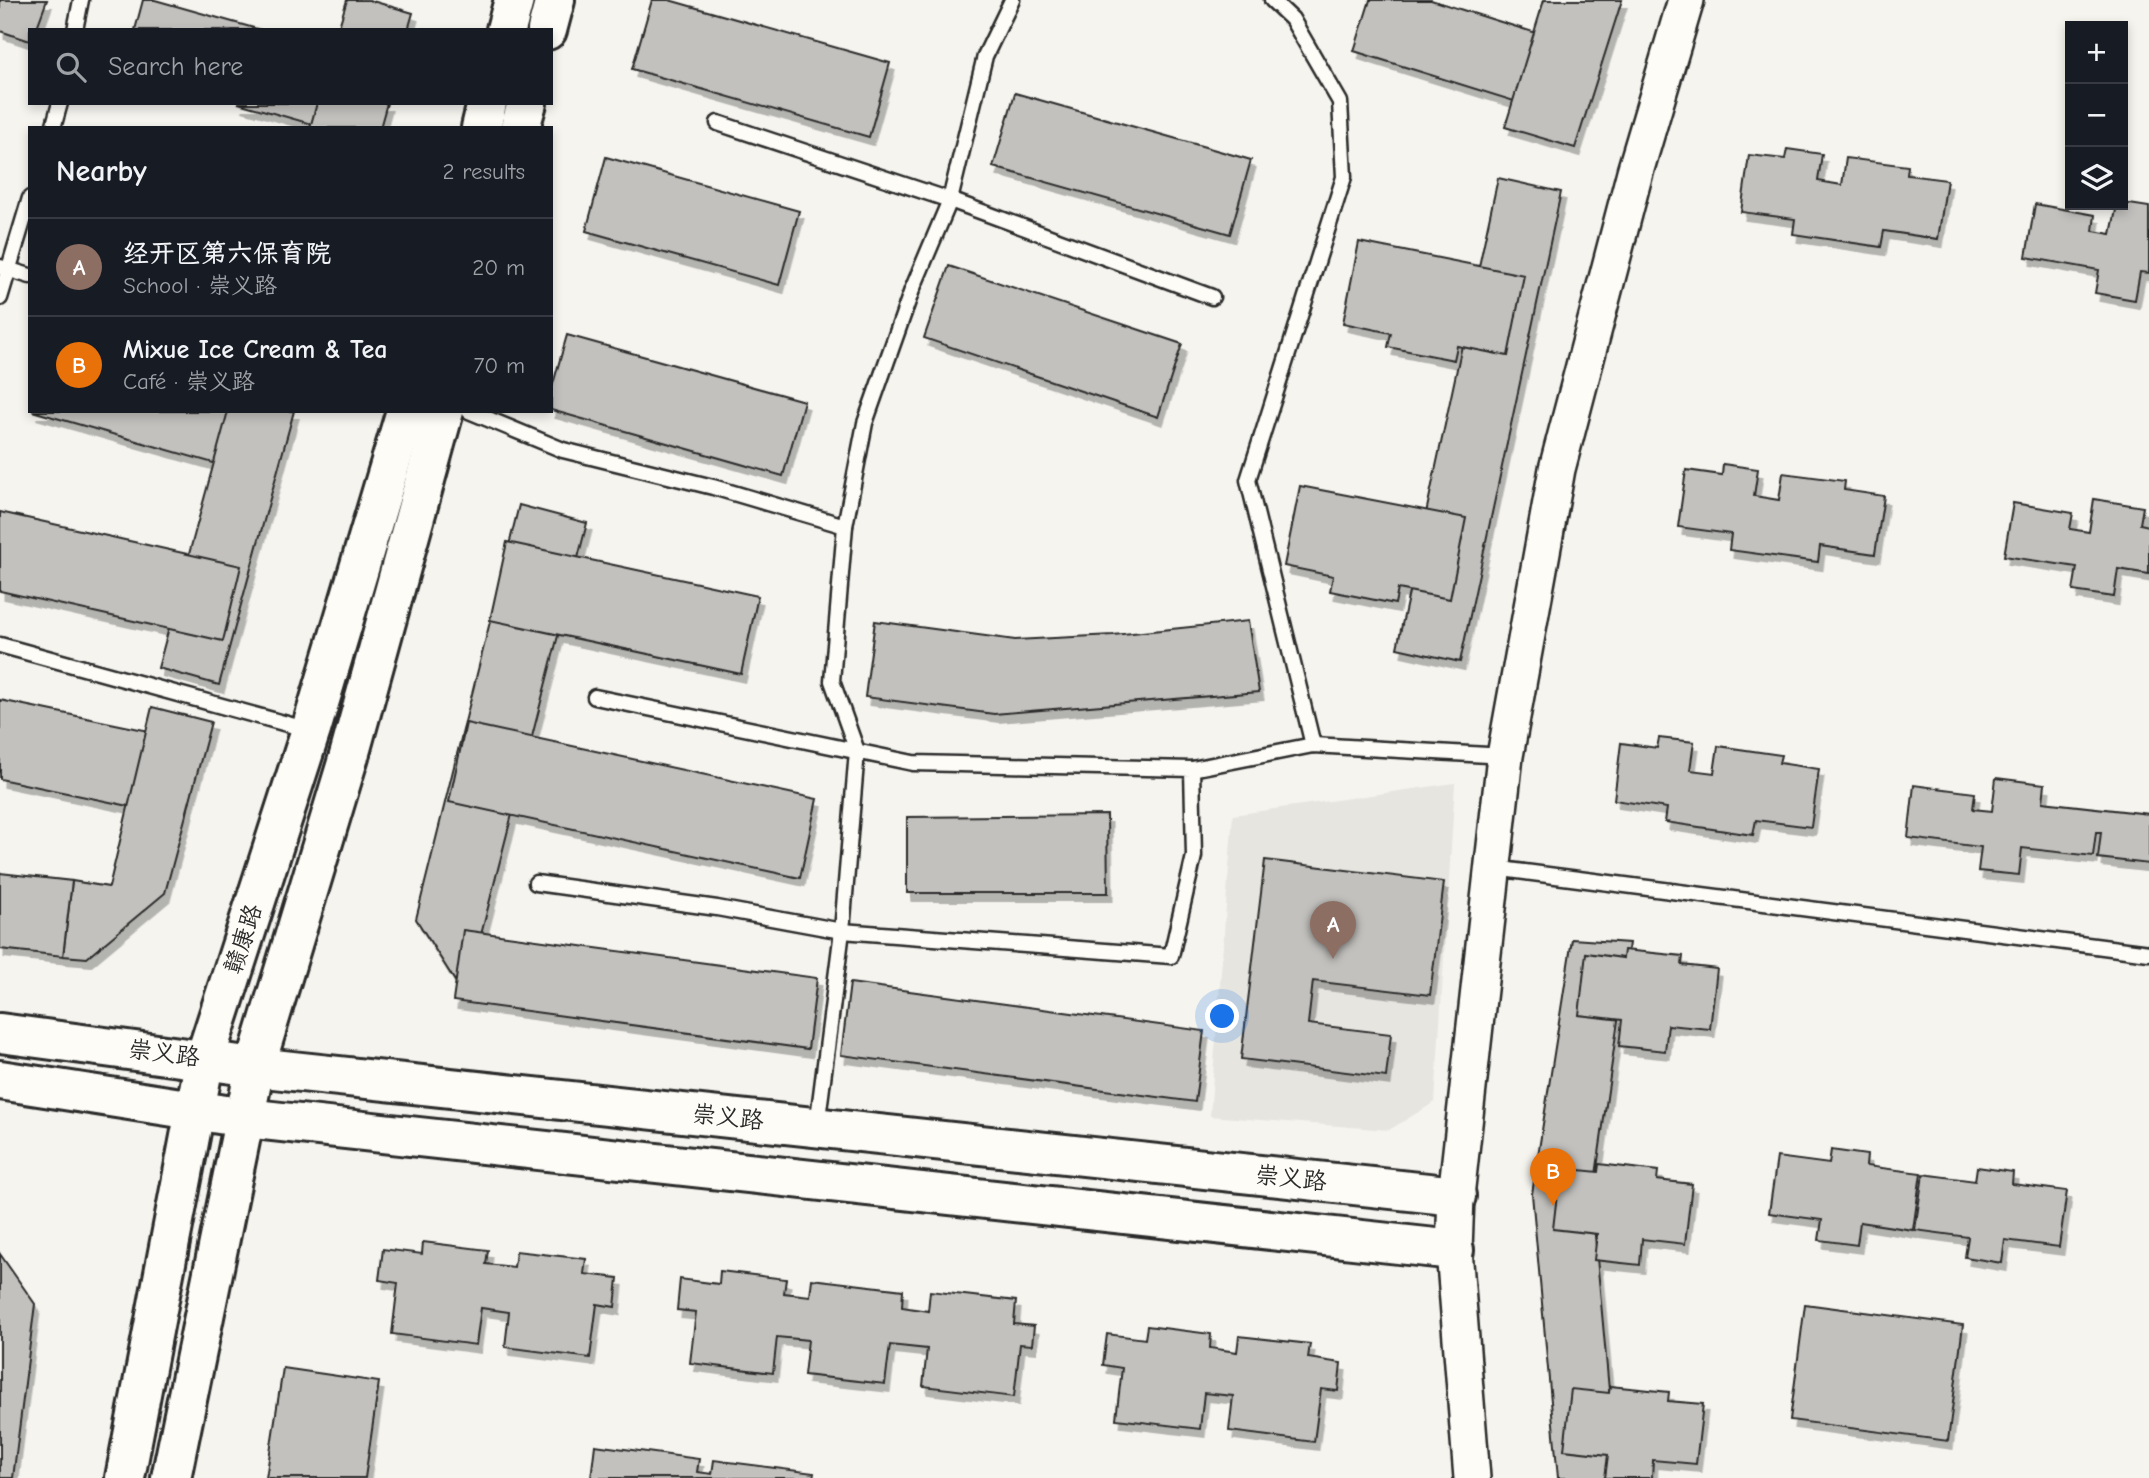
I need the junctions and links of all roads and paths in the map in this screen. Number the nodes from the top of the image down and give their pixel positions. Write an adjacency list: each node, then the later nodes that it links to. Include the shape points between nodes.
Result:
1 (81, 0): 7 (lane)
2 (514, 0): 8 (main road)
3 (555, 0): 9 (main road)
4 (1012, 0): 17 (lane, via 985,56)
5 (1272, 0): 30 (lane, via 1293,19 1340,102 1341,115 1344,177 1248,480)
6 (1686, 0): 32 (street, via 1634,172 1557,470)
7 (75, 28)
8 (507, 28)
9 (548, 28)
10 (59, 105): 14 (lane)
11 (487, 105): 15 (main road)
12 (526, 105): 16 (main road)
13 (718, 122): 17 (lane)
14 (54, 126)
15 (481, 126)
16 (521, 126)
17 (950, 200): 21 (lane); 26 (lane, via 865,423)
18 (28, 203): 19 (lane)
19 (3, 268): 20 (lane); 22 (lane)
20 (28, 274)
21 (1212, 297)
22 (0, 298)
23 (405, 413): 29 (main road, 赣康路)
24 (443, 413): 40 (main road, 赣康路, via 349,756)
25 (474, 413): 26 (lane, via 563,450)
26 (845, 526): 31 (lane, via 832,681)
27 (0, 645): 29 (lane)
28 (595, 697): 31 (lane)
29 (311, 730): 39 (main road, 赣康路)
30 (1313, 745): 32 (lane); 33 (lane)
31 (857, 751): 33 (lane, via 913,763); 36 (lane)
32 (1505, 756): 34 (street)
33 (1192, 769): 36 (lane, via 1194,856 1171,956)
34 (1492, 868): 37 (lane); 45 (street)
35 (536, 883): 36 (lane)
36 (842, 931): 44 (lane)
37 (2149, 953)
38 (0, 1033): 39 (main road, 崇义路)
39 (205, 1058): 40 (main road, 崇义路); 42 (main road, 赣康路)
40 (255, 1067): 43 (main road, 赣康路); 44 (main road, 崇义路)
41 (0, 1080): 42 (main road, 崇义路)
42 (194, 1109): 43 (main road, 崇义路); 47 (main road, 赣康路)
43 (245, 1118): 46 (main road, 崇义路); 48 (main road, 赣康路)
44 (817, 1127): 45 (main road, 崇义路)
45 (1456, 1196): 46 (street)
46 (1454, 1251): 49 (street)
47 (125, 1478)
48 (171, 1478)
49 (1472, 1478)

